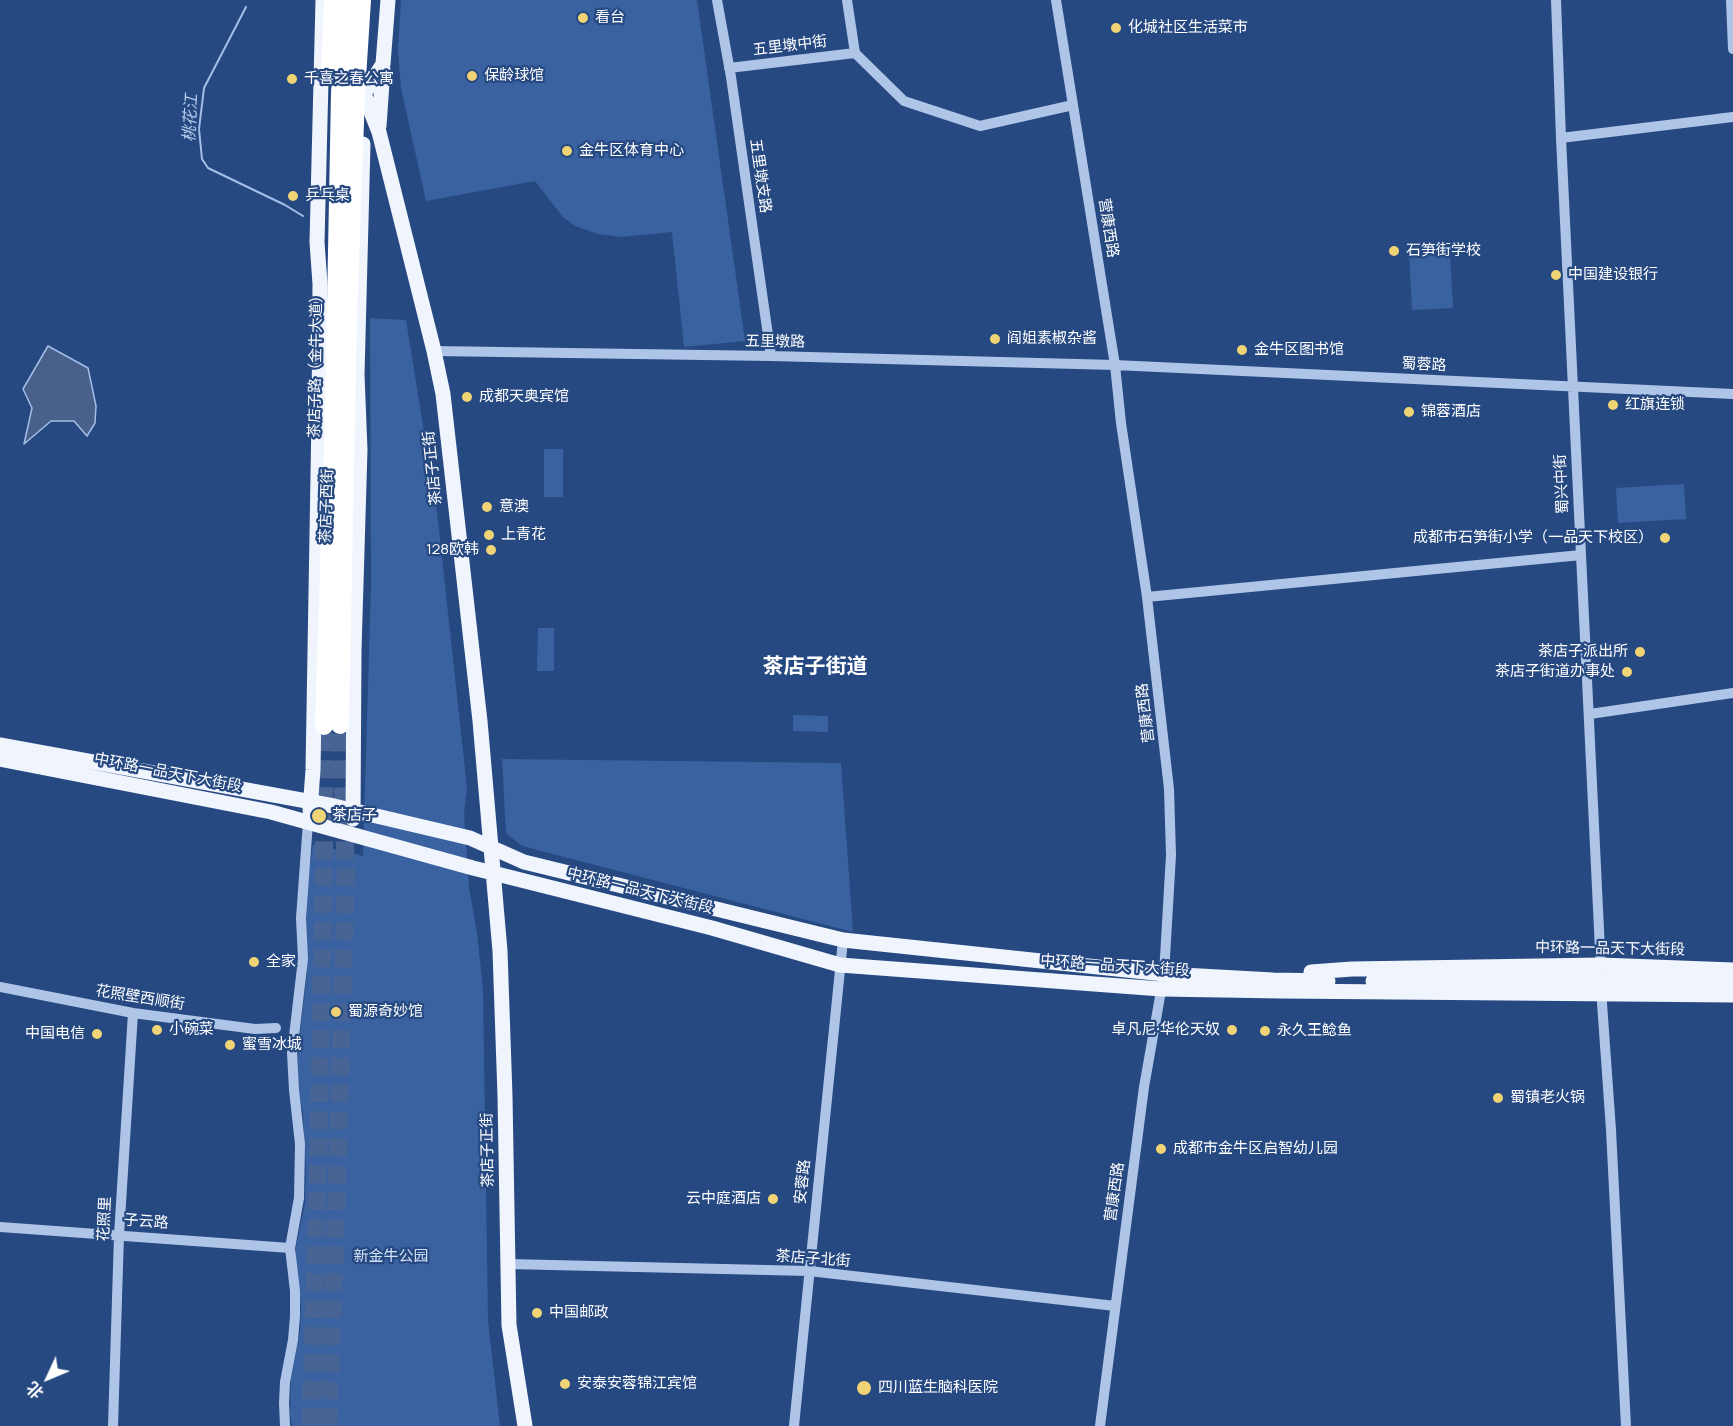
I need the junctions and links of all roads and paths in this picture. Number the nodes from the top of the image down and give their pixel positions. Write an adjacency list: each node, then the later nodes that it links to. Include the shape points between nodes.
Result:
1 (323, 0): 20 (main road, via 317,242); 21 (highway, via 326,262)
2 (346, 0): 21 (highway, 茶店子路（金牛大道）)
3 (362, 0): 15 (highway, 茶店子西街)
4 (375, 0): 15 (highway)
5 (388, 0): 13 (main road)
6 (717, 0): 14 (street, 五里墩支路)
7 (847, 0): 12 (street)
8 (1056, 0): 16 (street, 营康西路)
9 (1556, 0): 19 (street, 蜀兴中街)
10 (1731, 0): 11 (street)
11 (1733, 49)
12 (855, 53): 14 (street, 五里墩中街); 16 (street, via 904,101 980,126)
13 (383, 64): 15 (main road); 18 (main road)
14 (729, 68): 23 (street, 五里墩支路)
15 (360, 94): 18 (main road, 茶店子正街); 32 (highway, 茶店子西街); 36 (main road, via 360,450)
16 (1073, 105): 24 (street, 营康西路)
17 (1733, 117): 19 (street)
18 (379, 132): 22 (main road, 茶店子正街)
19 (1561, 138): 25 (street, 蜀兴中街)
20 (320, 284): 27 (main road); 35 (main road)
21 (335, 309): 27 (highway, 茶店子路（金牛大道）)
22 (434, 351): 23 (street, 五里墩路); 39 (main road, 茶店子正街, via 480,721)
23 (771, 356): 24 (street, 五里墩路)
24 (1114, 365): 25 (street, 蜀蓉路); 29 (street, 营康西路)
25 (1572, 387): 26 (street, 蜀蓉路); 28 (street, 蜀兴中街)
26 (1733, 394)
27 (333, 411): 32 (highway, 茶店子路（金牛大道）)
28 (1581, 555): 29 (street); 31 (street, 蜀兴中街)
29 (1147, 597): 45 (street, 营康西路, via 1169,789 1171,855)
30 (1733, 693): 31 (street)
31 (1590, 714): 43 (street, 蜀兴中街)
32 (332, 726)
33 (0, 746): 35 (main road, 中环路一品天下大街段)
34 (0, 759): 37 (main road, 中环路一品天下大街段)
35 (311, 801): 36 (main road, 中环路一品天下大街段); 37 (main road)
36 (353, 812): 38 (main road); 39 (main road, 中环路一品天下大街段, via 470,838)
37 (308, 822): 38 (main road, 中环路一品天下大街段); 57 (street, via 301,918 303,959 292,1053 300,1144 298,1198)
38 (352, 834): 40 (main road, 中环路一品天下大街段)
39 (491, 847): 40 (main road, 茶店子正街); 41 (main road, 中环路一品天下大街段, via 524,862)
40 (494, 873): 42 (main road, 中环路一品天下大街段); 58 (main road, 茶店子正街, via 503,1031)
41 (843, 940): 42 (street, 安蓉路); 45 (main road, 中环路一品天下大街段)
42 (840, 965): 45 (main road, 中环路一品天下大街段); 59 (street, 安蓉路)
43 (1601, 965): 44 (main road, 中环路一品天下大街段); 47 (main road, 中环路一品天下大街段, via 1352,969 1308,972); 51 (street, 蜀兴中街)
44 (1733, 970)
45 (1163, 981): 47 (main road, 中环路一品天下大街段); 60 (street, 营康西路, via 1144,1087)
46 (1733, 983): 48 (main road, via 1593,980)
47 (1277, 986): 48 (main road, 中环路一品天下大街段); 51 (main road, 中环路一品天下大街段, via 1312,999)
48 (1342, 986): 50 (main road)
49 (0, 987): 53 (street, 花照壁西顺街)
50 (1733, 995)
51 (1601, 1001): 52 (main road, 中环路一品天下大街段); 66 (street, 蜀兴中街)
52 (1733, 1005)
53 (133, 1013): 54 (street, 花照壁西顺街, via 255,1029); 56 (street, 花照里)
54 (276, 1028)
55 (0, 1227): 56 (street, 子云路)
56 (119, 1235): 57 (street, 子云路); 61 (street, 花照里)
57 (290, 1248): 62 (street, via 295,1316 285,1382)
58 (508, 1264): 59 (street, 茶店子北街); 63 (main road, 茶店子正街, via 509,1325)
59 (809, 1271): 60 (street, 茶店子北街); 64 (street, 安蓉路)
60 (1115, 1306): 65 (street, 营康西路)
61 (113, 1426)
62 (285, 1426)
63 (525, 1426)
64 (794, 1426)
65 (1100, 1426)
66 (1626, 1426)

